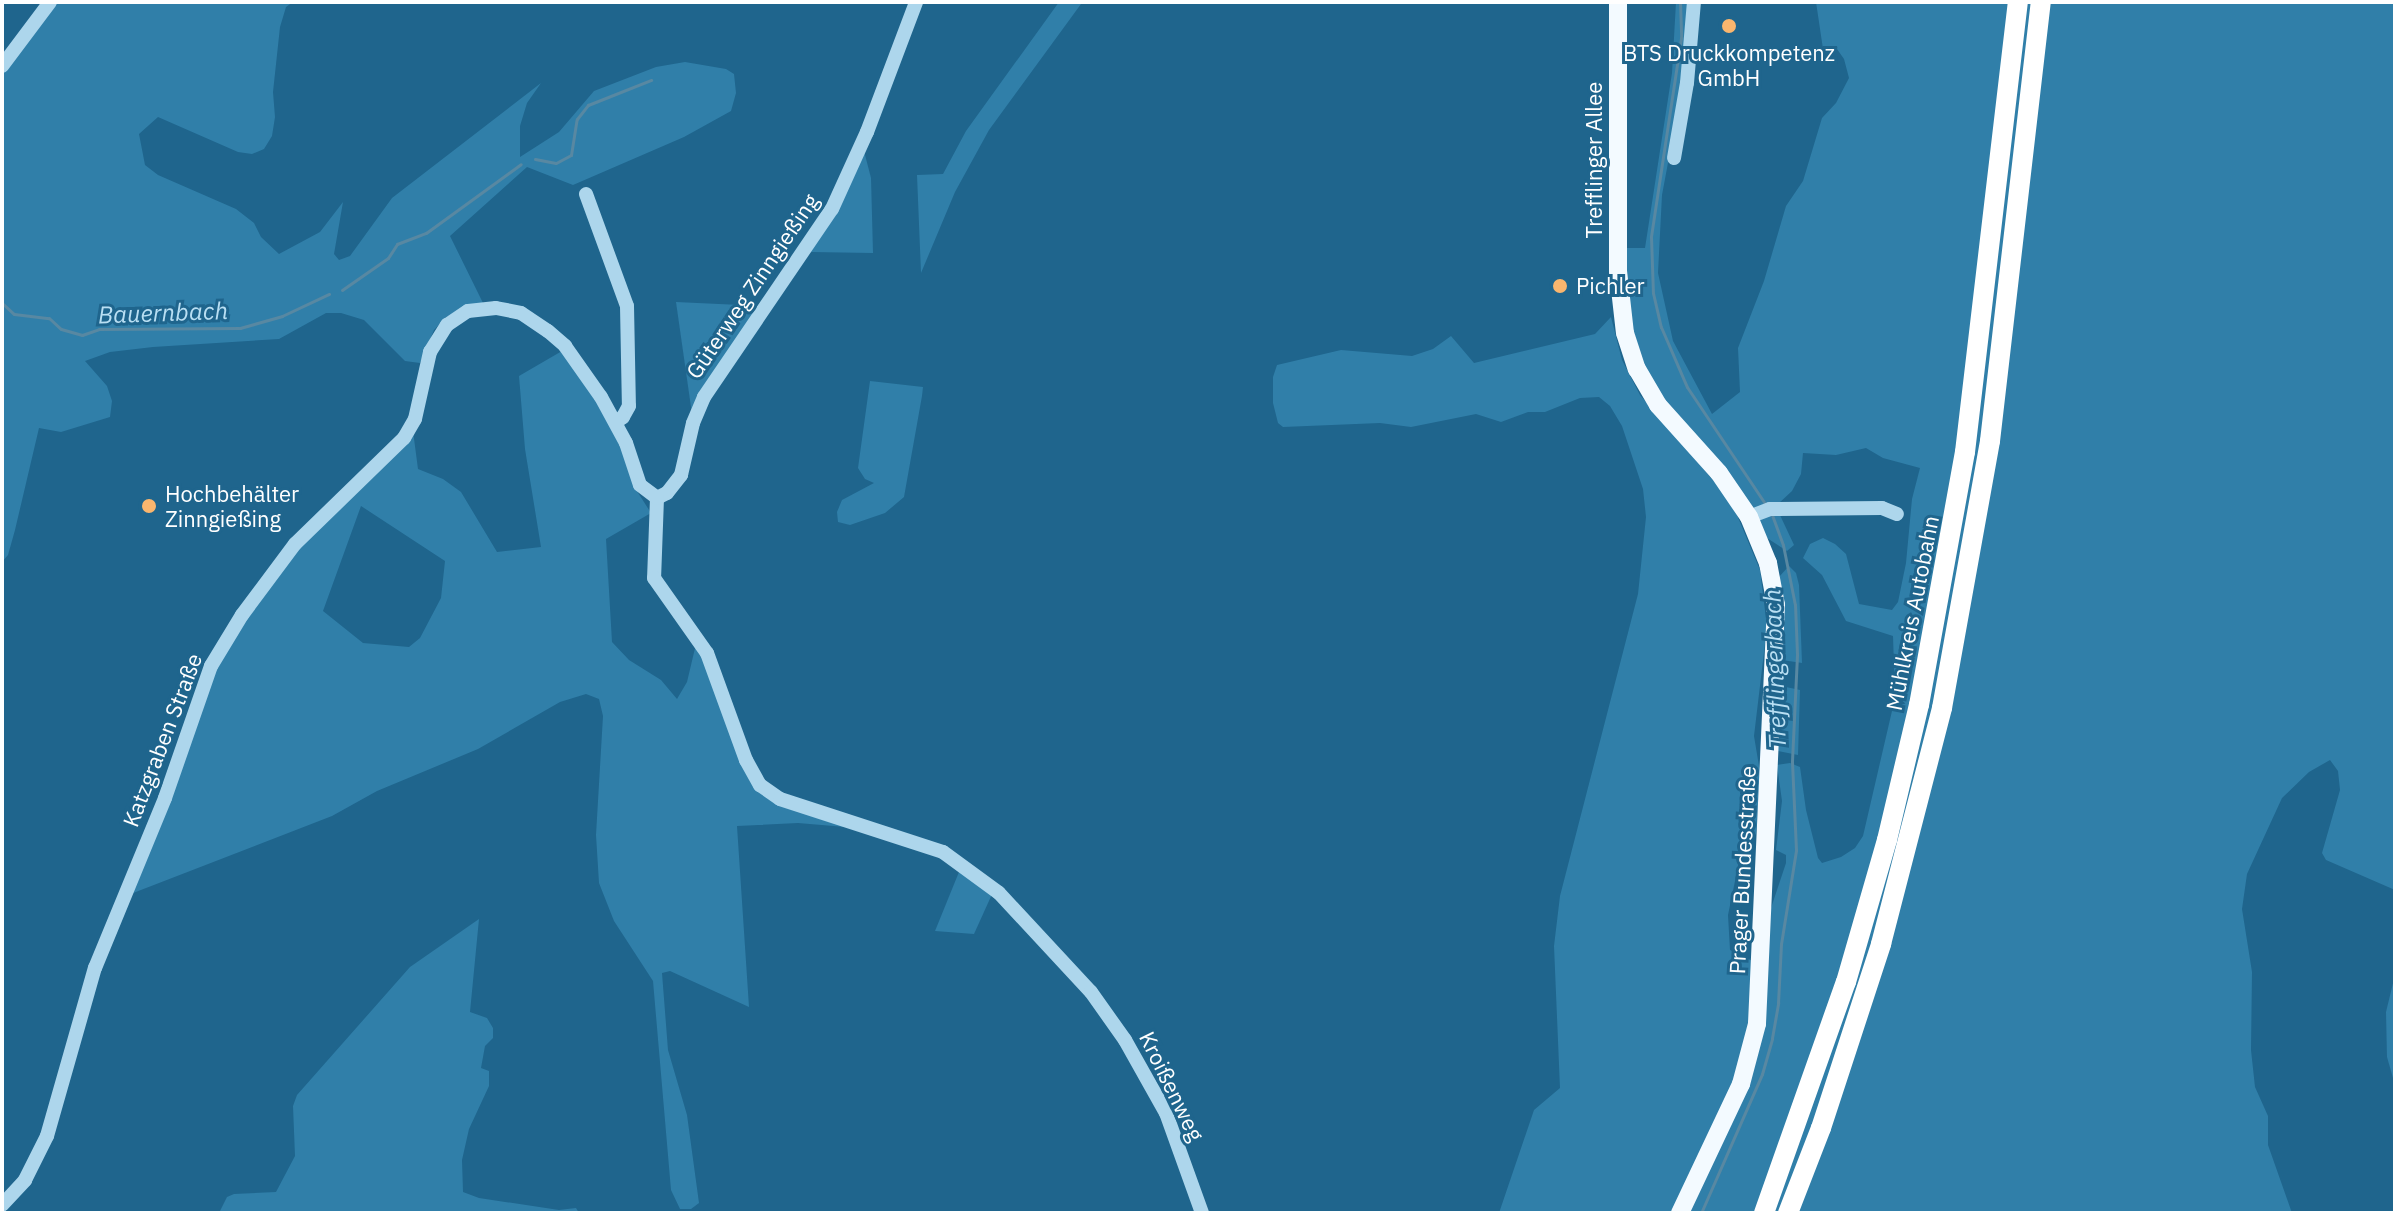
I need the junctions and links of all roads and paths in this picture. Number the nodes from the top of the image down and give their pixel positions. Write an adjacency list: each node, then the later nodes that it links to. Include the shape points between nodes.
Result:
1 (50, 2): 7 (street)
2 (916, 2): 12 (street, Güterweg Zinngießing, via 832,209 704,397 681,475)
3 (1618, 2): 10 (main road, Trefflinger Allee)
4 (1694, 2): 8 (street)
5 (2018, 2): 18 (highway, Mühlkreis Autobahn, via 1969,422 1922,691 1846,982)
6 (2041, 2): 19 (highway, via 1990,441 1945,694 1881,944)
7 (2, 66)
8 (1674, 158)
9 (586, 194): 11 (street, via 627,306 629,406)
10 (1621, 318): 13 (main road, Prager Bundesstraße, via 1646,388 1671,422)
11 (616, 422): 12 (street, Katzgraben Straße, via 640,485); 15 (street, Katzgraben Straße, via 565,346 521,313 496,308 468,311 447,325 424,369 415,419 404,438 295,544 211,666 165,798 87,990 47,1136 25,1180)
12 (657, 498): 16 (street, Kroißenweg, via 654,578 707,653 760,785 780,799 924,844 963,863 999,893 1116,1025 1166,1113)
13 (1759, 513): 14 (street, via 1882,508); 17 (main road, Prager Bundesstraße, via 1777,627 1759,1003 1748,1065)
14 (1897, 514)
15 (2, 1205)
16 (1202, 1213)
17 (1680, 1213)
18 (1764, 1213)
19 (1788, 1213)

